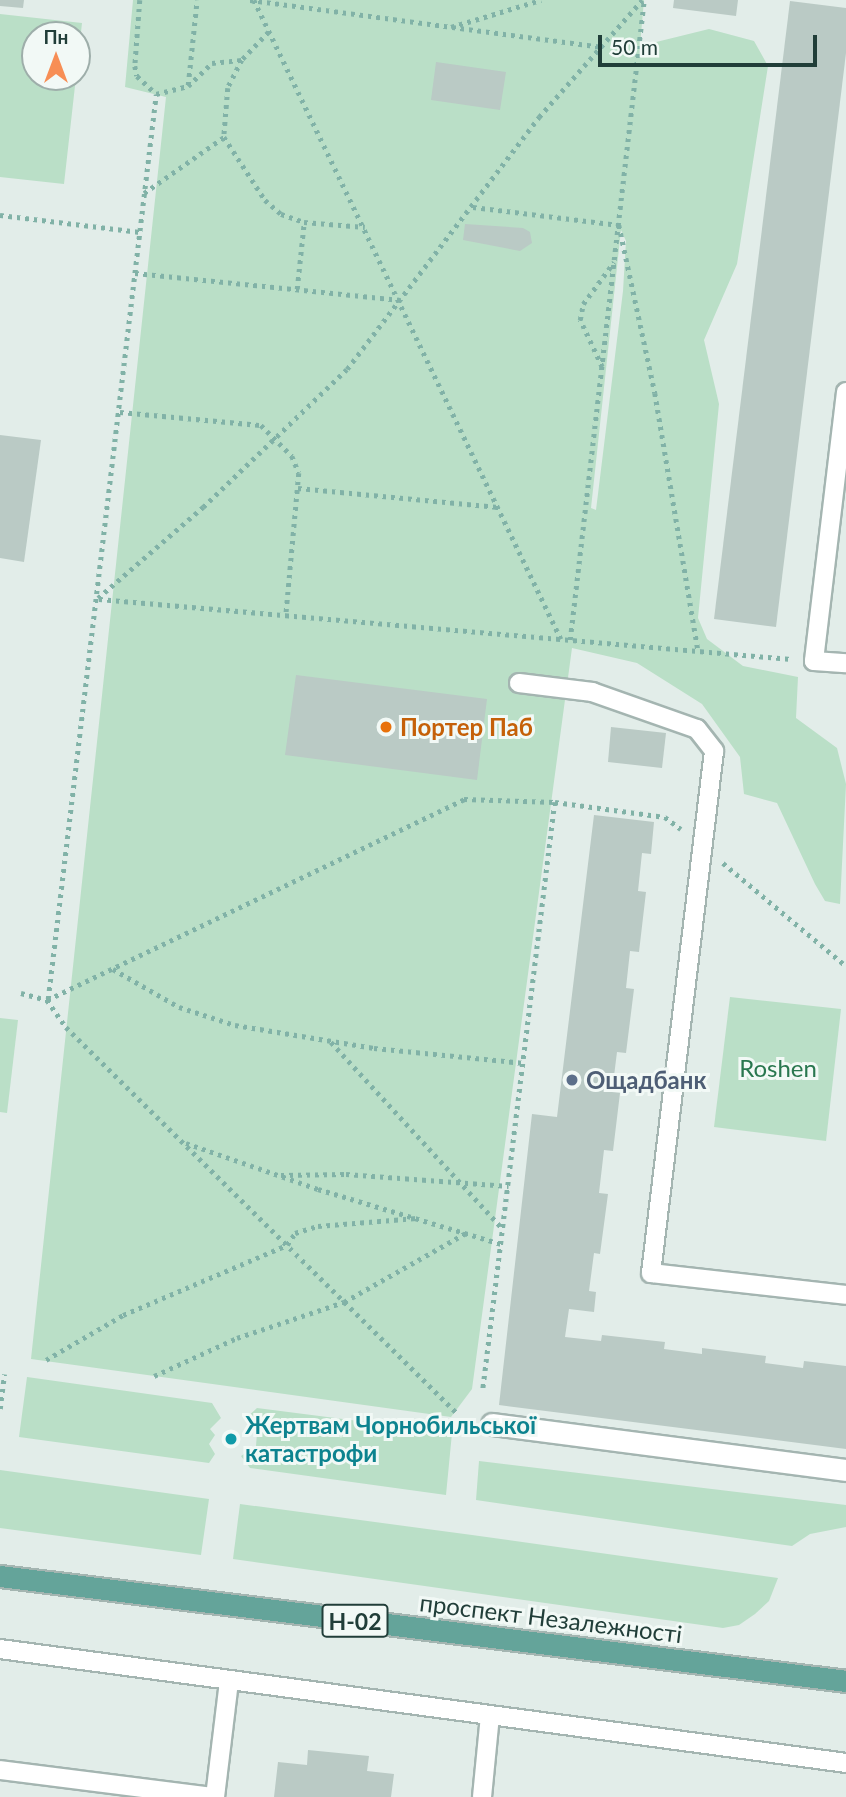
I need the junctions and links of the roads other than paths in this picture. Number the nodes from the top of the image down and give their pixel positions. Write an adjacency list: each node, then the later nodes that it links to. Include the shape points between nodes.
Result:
1 (846, 392): 2 (lane, via 814,660)
2 (846, 663)
3 (519, 683): 4 (lane, via 592,692 696,729 713,751 650,1273)
4 (846, 1295)
5 (492, 1424): 6 (street)
6 (846, 1470)
7 (0, 1576): 10 (main road, проспект Незалежності / Н-02)
8 (0, 1649): 9 (lane)
9 (229, 1681): 11 (lane); 14 (lane)
10 (846, 1681)
11 (490, 1715): 12 (lane); 15 (lane)
12 (846, 1763)
13 (0, 1770): 14 (lane)
14 (214, 1797)
15 (482, 1797)

